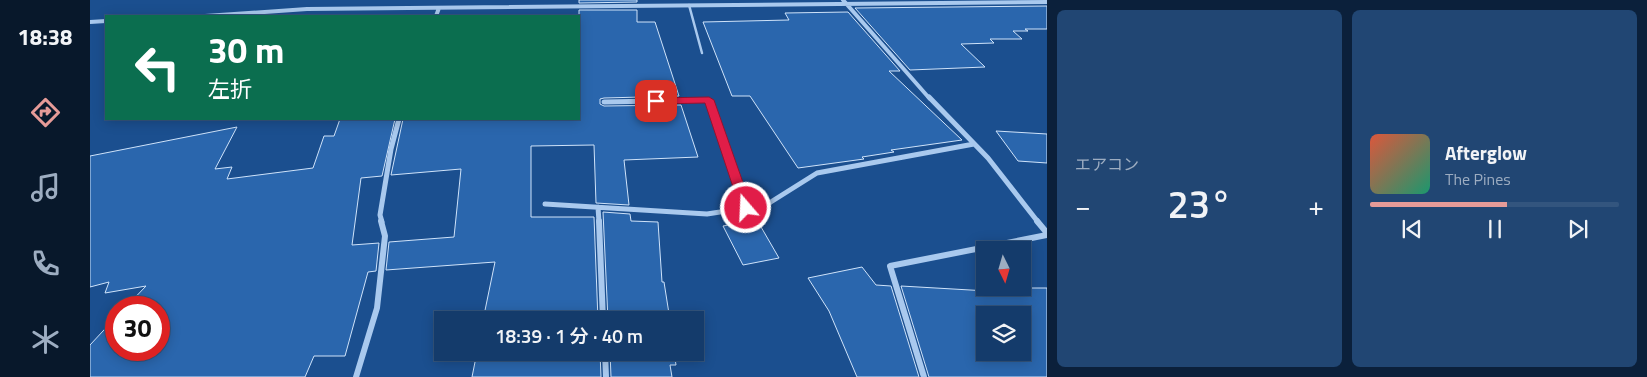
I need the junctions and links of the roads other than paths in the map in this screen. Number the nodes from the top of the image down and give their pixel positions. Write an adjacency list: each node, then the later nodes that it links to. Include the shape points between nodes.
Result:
1 (842, 0): 4 (street)
2 (1047, 2): 4 (street)
3 (689, 5): 4 (street); 5 (street); 10 (lane)
4 (847, 5): 13 (street)
5 (439, 8): 6 (street, via 307,9); 7 (street)
6 (220, 15)
7 (436, 15)
8 (105, 21): 9 (street)
9 (91, 22)
10 (702, 53)
11 (604, 102): 16 (street, via 709,100)
12 (399, 120): 20 (street, via 379,220 386,236 377,308)
13 (974, 144): 16 (street, via 816,173 766,205); 17 (street, via 1011,185)
14 (545, 204): 15 (street)
15 (598, 207): 16 (street, via 707,214); 18 (street)
16 (746, 208)
17 (1047, 234): 22 (street, via 890,266)
18 (603, 311)
19 (605, 361): 21 (street)
20 (356, 377)
21 (606, 377)
22 (924, 377)

